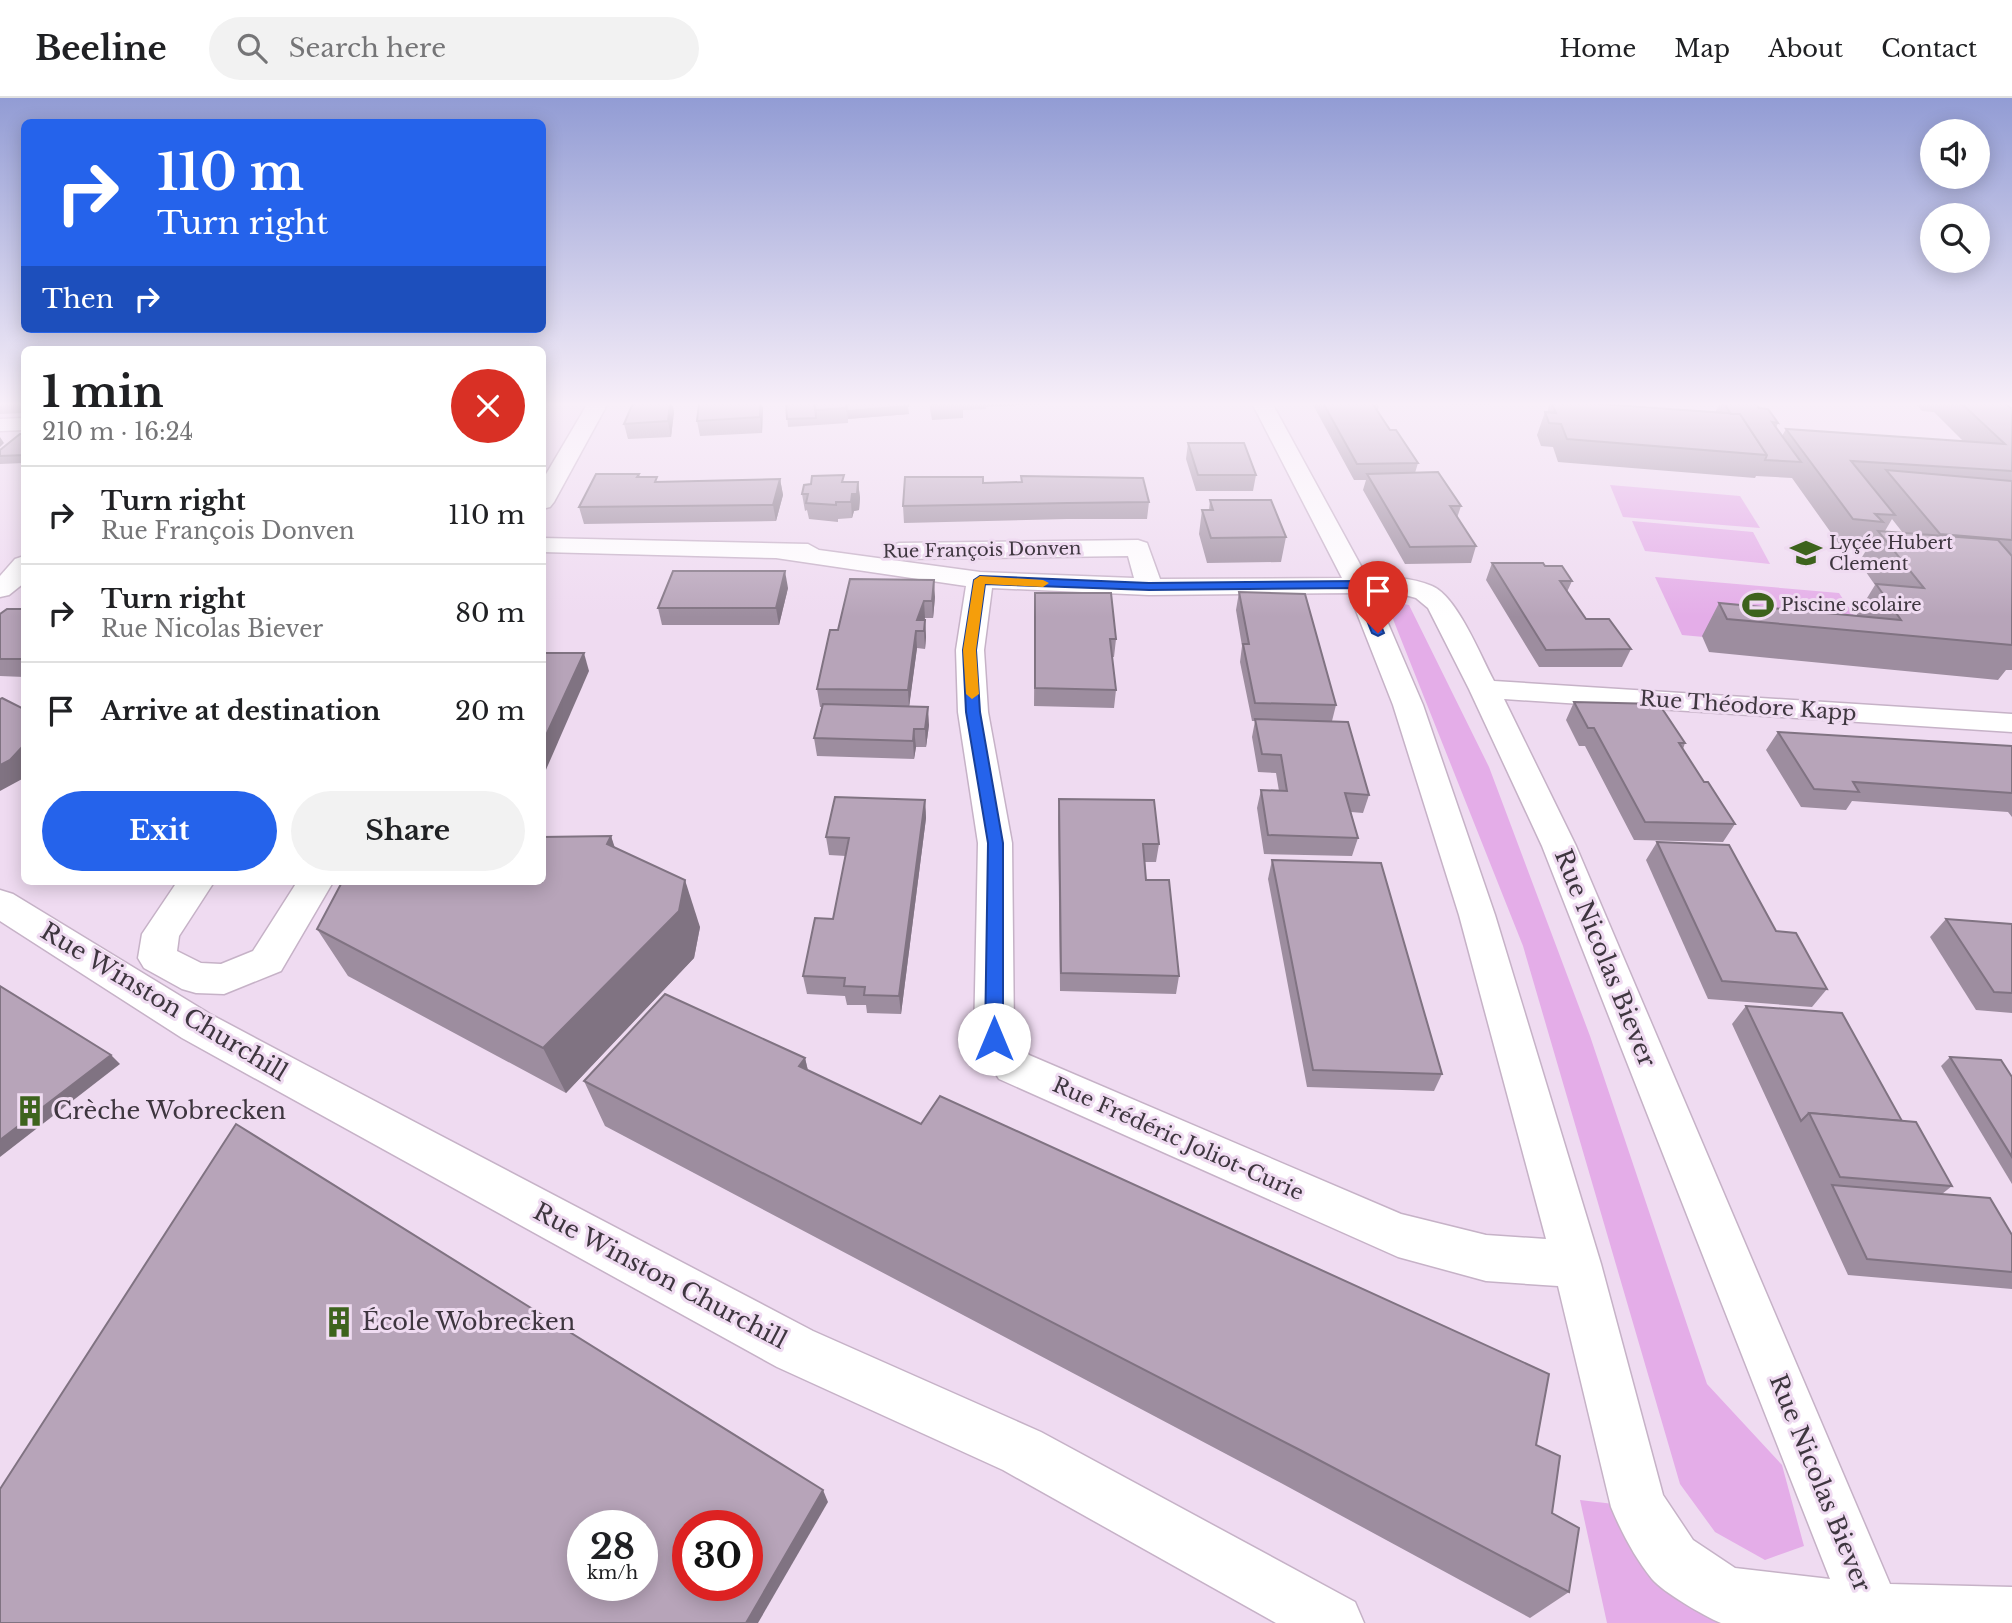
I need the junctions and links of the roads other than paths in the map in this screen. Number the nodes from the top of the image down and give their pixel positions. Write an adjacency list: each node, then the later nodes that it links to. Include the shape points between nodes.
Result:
1 (558, 474): 3 (street)
2 (1300, 474): 8 (street, Rue Nicolas Biever)
3 (546, 495)
4 (546, 545): 5 (street, Rue François Donven)
5 (785, 552): 7 (street, Rue François Donven); 9 (street, Rue François Donven, via 1138,548)
6 (21, 570): 10 (street)
7 (980, 580): 9 (street, Rue François Donven); 16 (street, Rue Frédéric Joliot-Curie, via 970,650 973,712 995,843 994,1039 1014,1067 1398,1235 1486,1258)
8 (1358, 584): 9 (street, Rue François Donven); 11 (street, Rue Nicolas Biever, via 1426,592 1439,604); 16 (street, Rue Nicolas Biever, via 1408,705 1472,902)
9 (1149, 587)
10 (0, 589)
11 (1484, 689): 12 (street, Rue Théodore Kapp); 17 (street, Rue Nicolas Biever, via 1559,846)
12 (2012, 723)
13 (194, 885): 14 (street, via 160,934 157,958 196,978 224,979 267,961)
14 (313, 885)
15 (0, 903): 19 (street, Rue Winston Churchill, via 196,1026 291,1078 795,1349 1022,1451)
16 (1577, 1264): 17 (street, Rue Nicolas Biever, via 1639,1507 1673,1560 1726,1596)
17 (1873, 1613): 18 (street)
18 (2012, 1617)
19 (1334, 1623)

